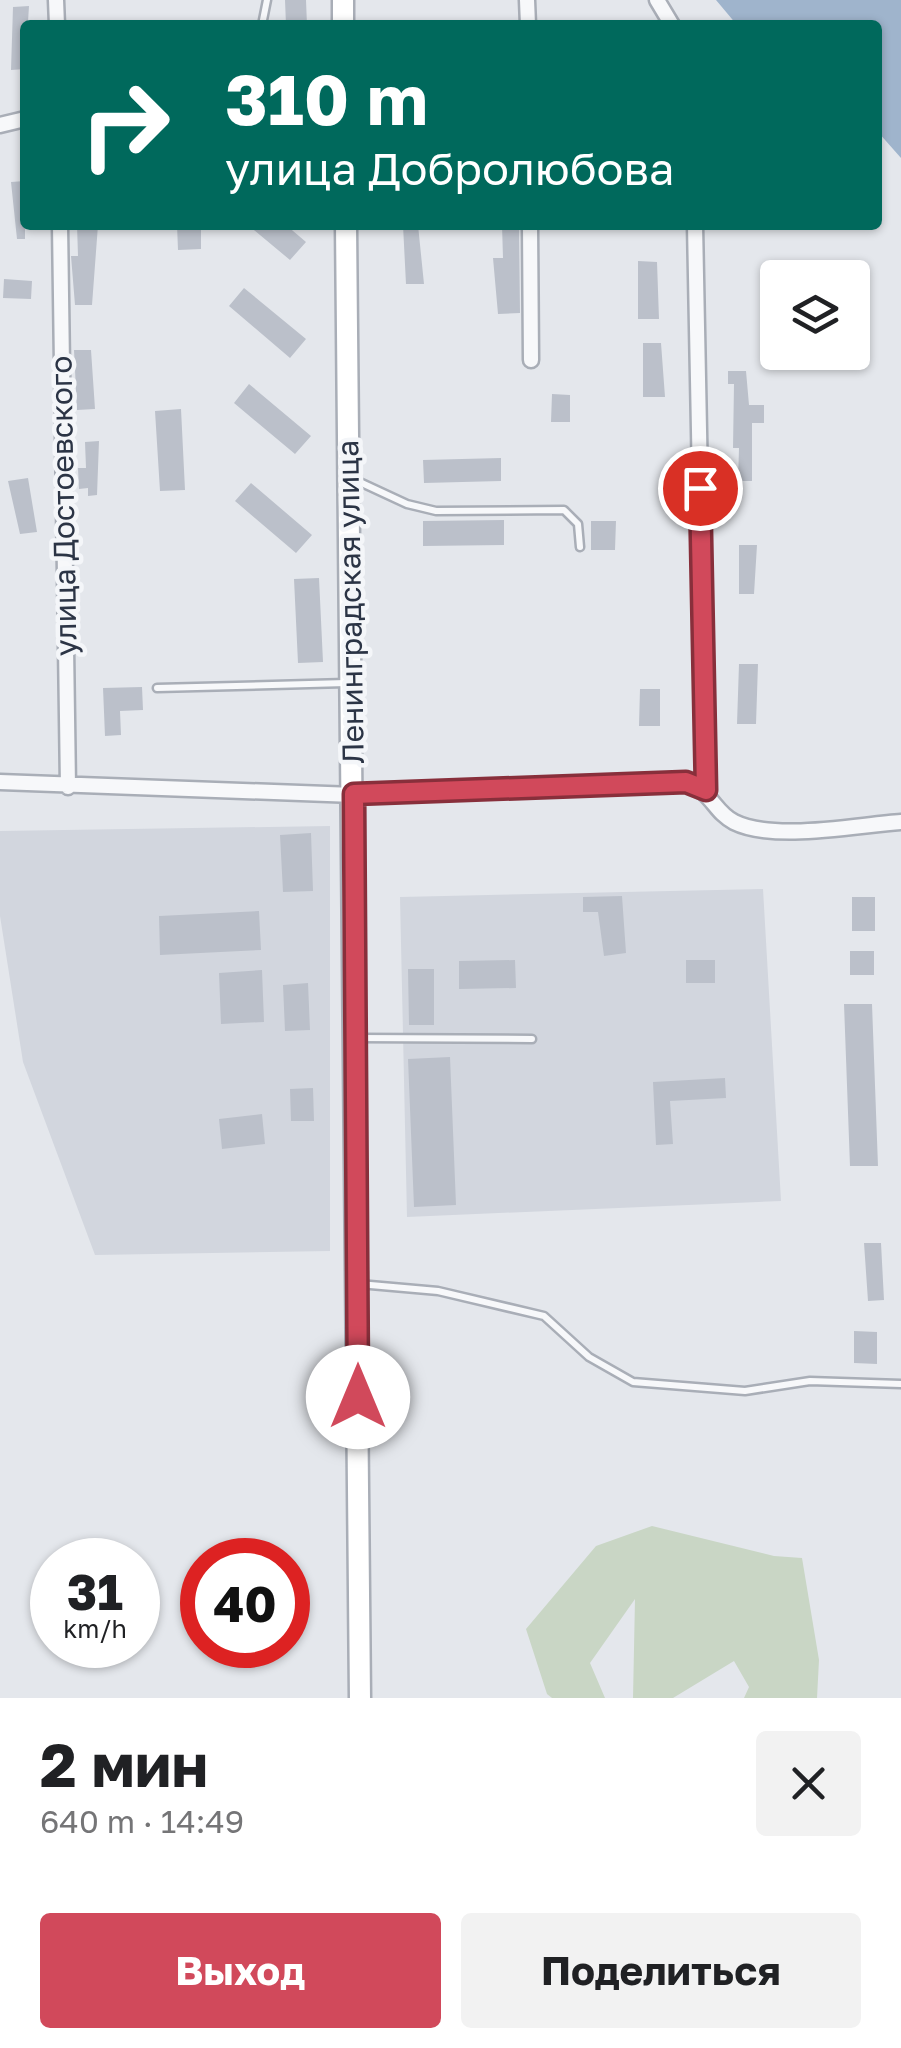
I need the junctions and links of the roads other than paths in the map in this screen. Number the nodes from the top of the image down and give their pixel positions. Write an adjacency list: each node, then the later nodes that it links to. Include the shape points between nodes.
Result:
1 (60, 230): 11 (street, улица Достоевского)
2 (346, 230): 6 (street, Ленинградская улица)
3 (530, 230): 5 (street)
4 (695, 230): 12 (street)
5 (531, 360)
6 (350, 477): 7 (lane, via 436,511 564,510 578,524); 8 (street, Ленинградская улица)
7 (580, 547)
8 (352, 683): 9 (lane); 13 (street, Ленинградская улица)
9 (157, 688)
10 (0, 782): 11 (street)
11 (68, 787): 13 (street)
12 (706, 790): 13 (street, via 686,782); 14 (street, via 734,822 784,831)
13 (354, 794): 15 (street, Ленинградская улица)
14 (901, 822)
15 (356, 1038): 16 (lane); 17 (street, Ленинградская улица)
16 (532, 1039)
17 (357, 1284): 18 (lane, via 438,1291 544,1316 589,1358 633,1382 744,1391 810,1381); 19 (street, Ленинградская улица)
18 (901, 1384)
19 (360, 1698)

